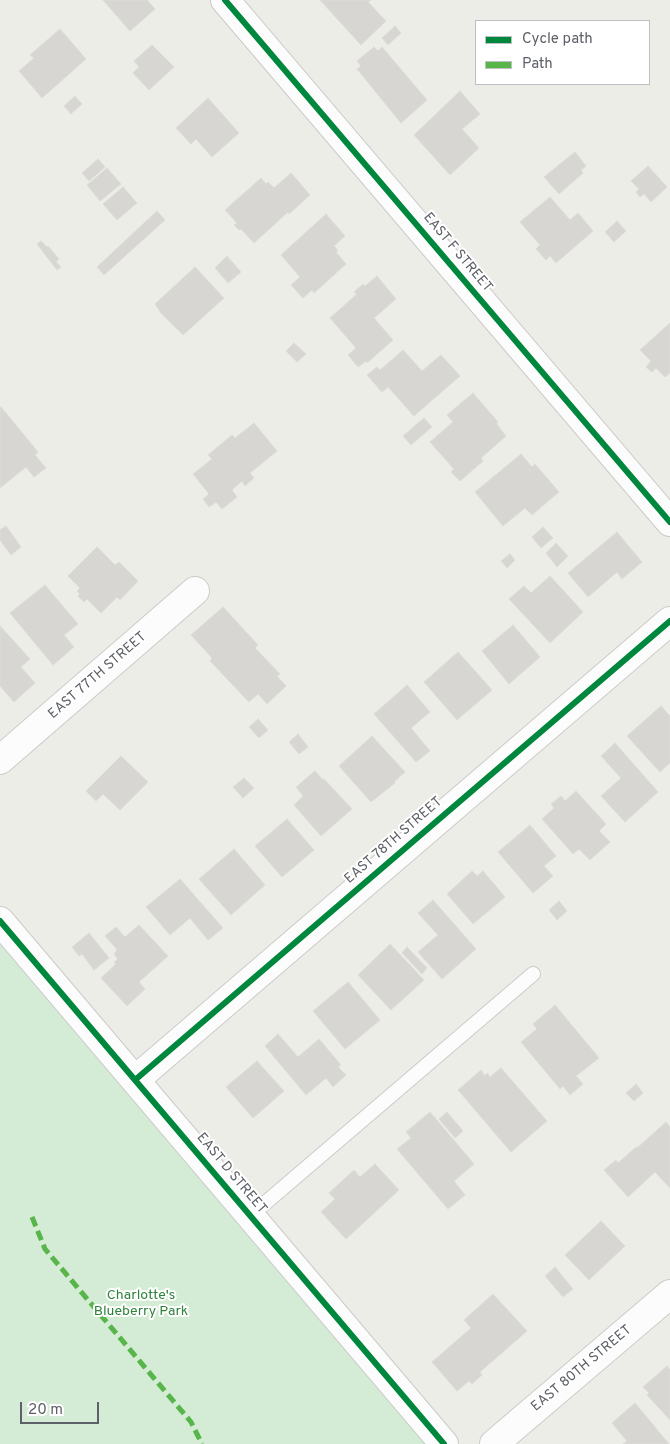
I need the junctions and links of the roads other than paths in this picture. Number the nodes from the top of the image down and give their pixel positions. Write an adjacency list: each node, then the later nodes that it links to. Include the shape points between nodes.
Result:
1 (225, 0): 2 (street, EAST F STREET)
2 (670, 522)
3 (195, 591): 5 (street, EAST 77TH STREET)
4 (670, 621): 8 (street, EAST 78TH STREET)
5 (0, 760)
6 (0, 921): 8 (street, EAST D STREET)
7 (533, 974): 9 (lane)
8 (134, 1080): 9 (street, EAST D STREET)
9 (250, 1216): 11 (street, EAST D STREET)
10 (670, 1294): 12 (street, EAST 80TH STREET)
11 (444, 1444)
12 (494, 1444)

